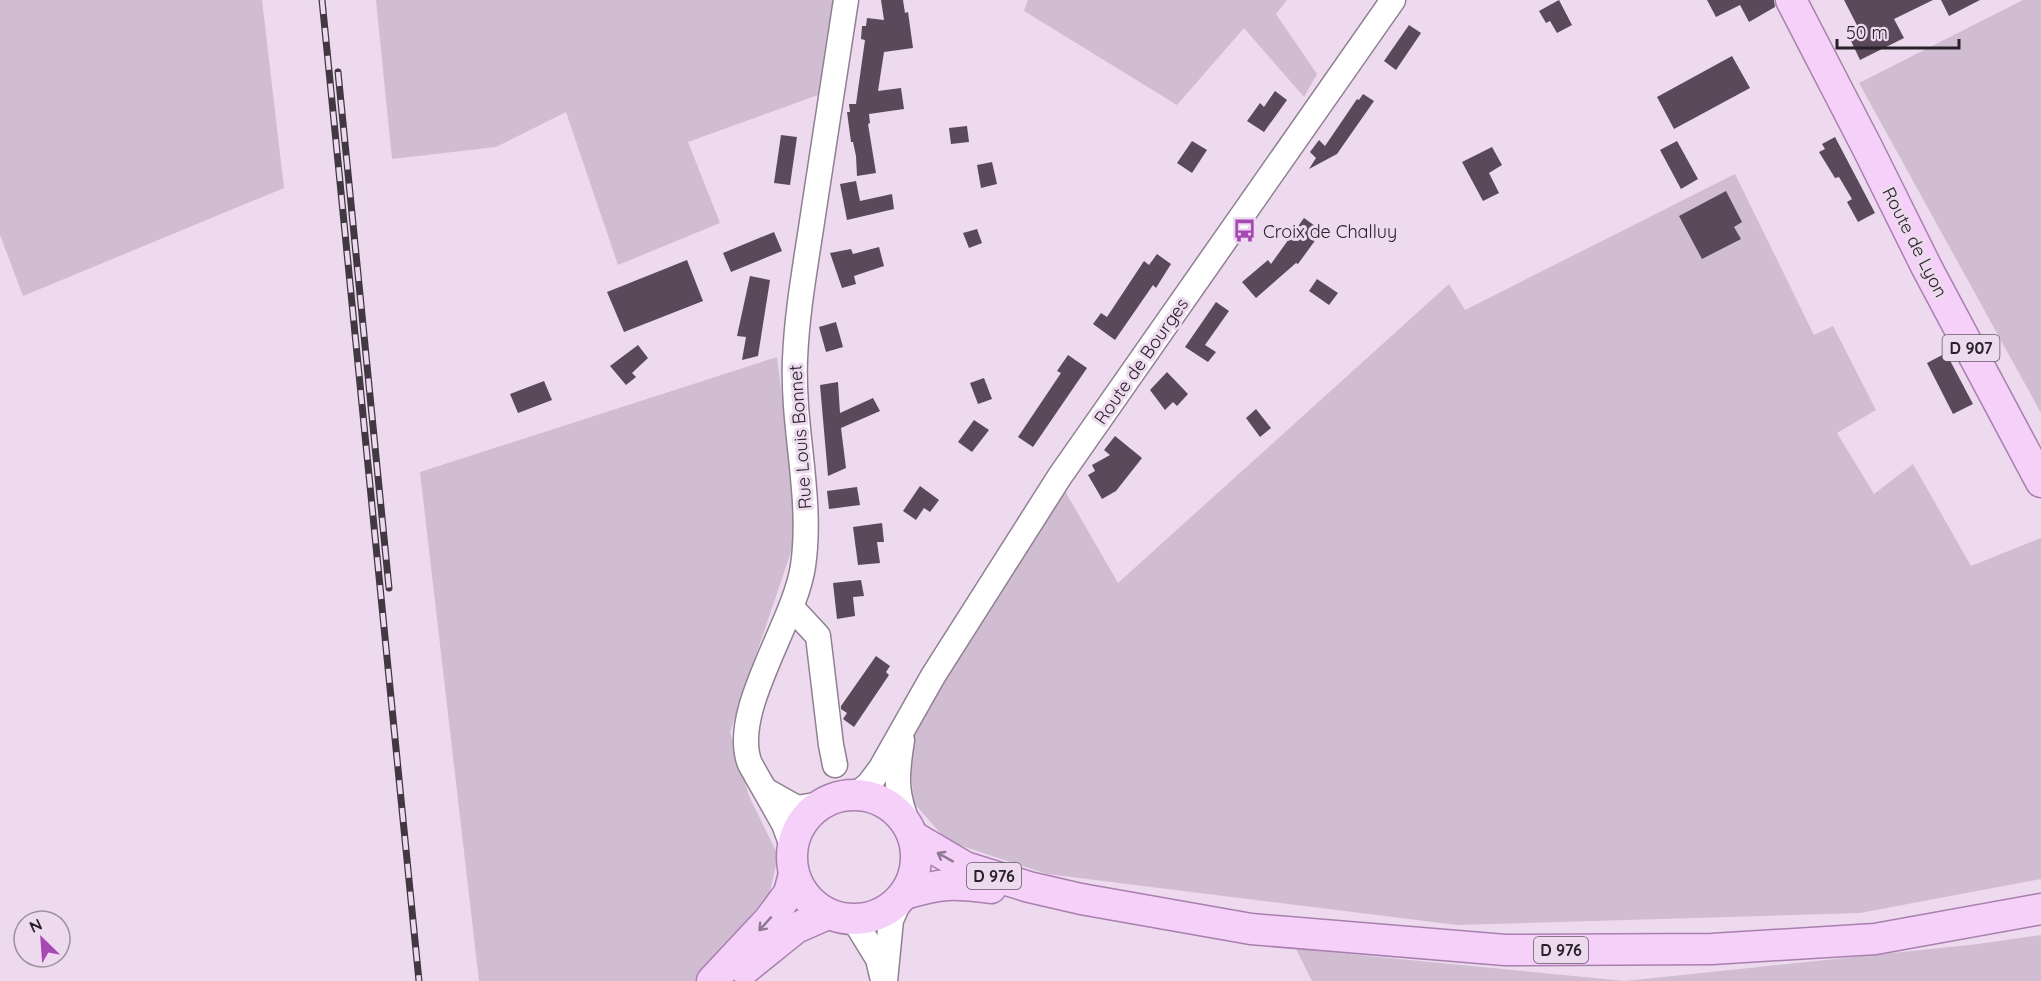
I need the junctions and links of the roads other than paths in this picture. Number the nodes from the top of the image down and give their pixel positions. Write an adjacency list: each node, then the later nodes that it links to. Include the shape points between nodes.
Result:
1 (846, 0): 7 (street, Rue Louis Bonnet, via 796,326 793,392 806,538 803,569)
2 (1393, 0): 8 (street, Route de Bourges, via 1060,476 933,676)
3 (1791, 0): 5 (main road, Route de Lyon / D 907, via 1928,268)
4 (1809, 0): 5 (main road, Route de Lyon / D 907)
5 (2032, 443): 6 (main road, Route de Lyon / D 907)
6 (2041, 483)
7 (792, 608): 9 (street, via 818,636); 10 (street, Rue Louis Bonnet, via 749,714 746,756)
8 (903, 731): 11 (street, Route de Bourges, via 875,776); 13 (street, Route de Bourges, via 897,787)
9 (835, 765)
10 (765, 790): 12 (street, via 797,807); 14 (street, Rue Louis Bonnet, via 784,824)
11 (857, 794): 12 (main road); 13 (main road, via 881,800 899,813)
12 (821, 804): 14 (main road, via 803,820)
13 (912, 833): 15 (main road, via 917,861); 16 (main road, D 976, one-way to 13, via 965,867)
14 (793, 860): 18 (main road, via 807,899); 19 (main road, one-way to 19, via 789,893)
15 (903, 897): 16 (main road, D 976, via 931,886 955,883); 18 (main road, via 883,913 868,918); 21 (street, via 891,920)
16 (1081, 899): 17 (main road, D 976, via 1251,929 1505,950 1712,949 1875,939)
17 (2041, 909)
18 (841, 917): 20 (main road, via 796,928); 21 (street, via 878,959)
19 (712, 981)
20 (731, 981)
21 (884, 981)

